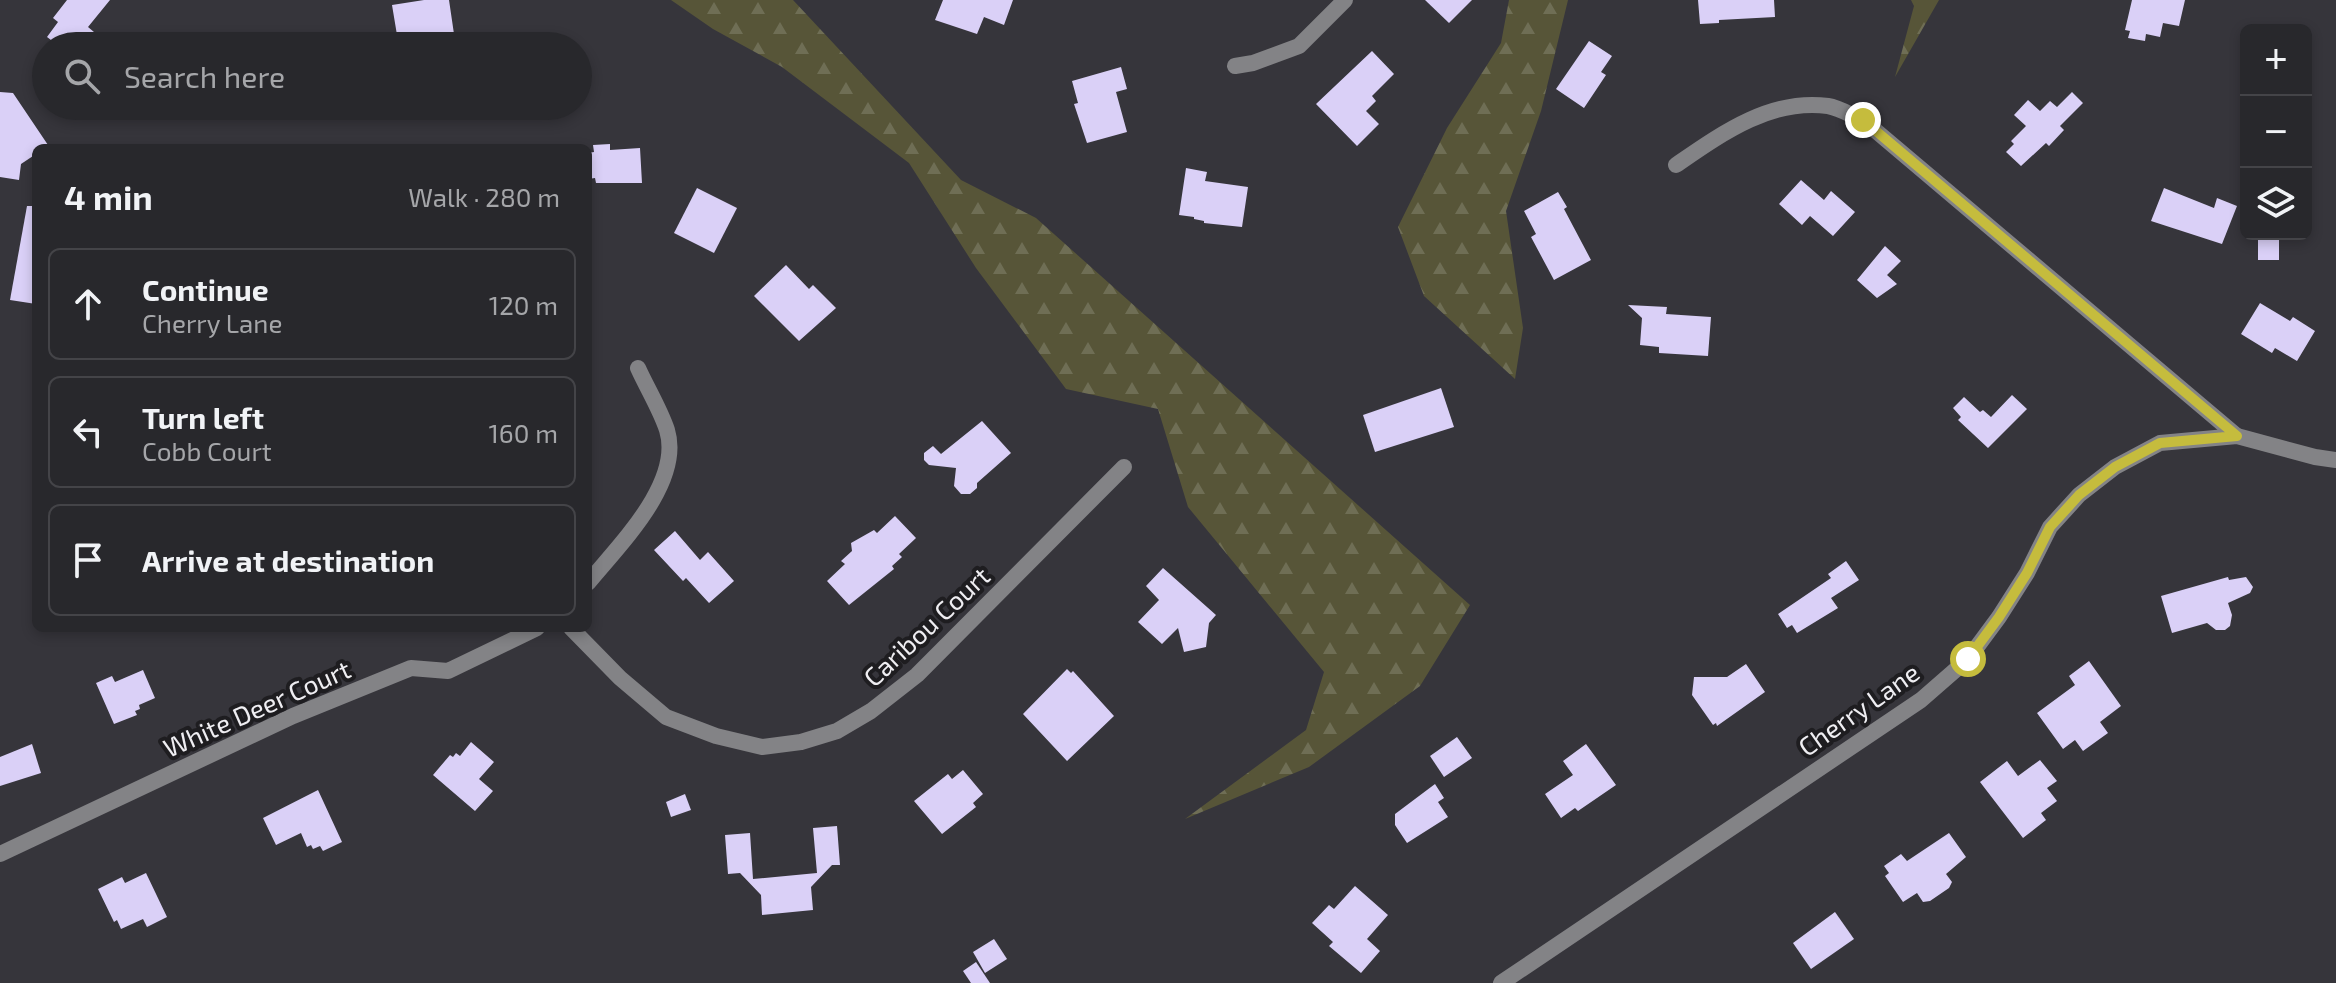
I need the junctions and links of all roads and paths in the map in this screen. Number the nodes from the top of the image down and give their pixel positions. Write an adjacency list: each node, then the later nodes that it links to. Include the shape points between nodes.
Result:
1 (1345, 0): 2 (street, via 1299,46)
2 (1235, 66)
3 (1676, 165): 5 (street, via 1726,130 1765,113 1805,105 1831,107 1863,120)
4 (638, 368): 8 (street, via 667,431 668,463 656,497)
5 (2237, 436): 6 (street, Cherry Lane); 12 (street, Cherry Lane, via 2160,443 2115,467 2050,527 2027,573 1968,659 1921,700)
6 (2336, 460)
7 (1124, 467): 10 (street, Caribou Court, via 917,675 860,718 801,742 762,747 666,717)
8 (592, 578)
9 (529, 632): 11 (street, White Deer Court, via 448,671 411,668 293,716)
10 (575, 632)
11 (0, 854)
12 (1524, 976): 13 (street, Cherry Lane)
13 (1501, 983)

